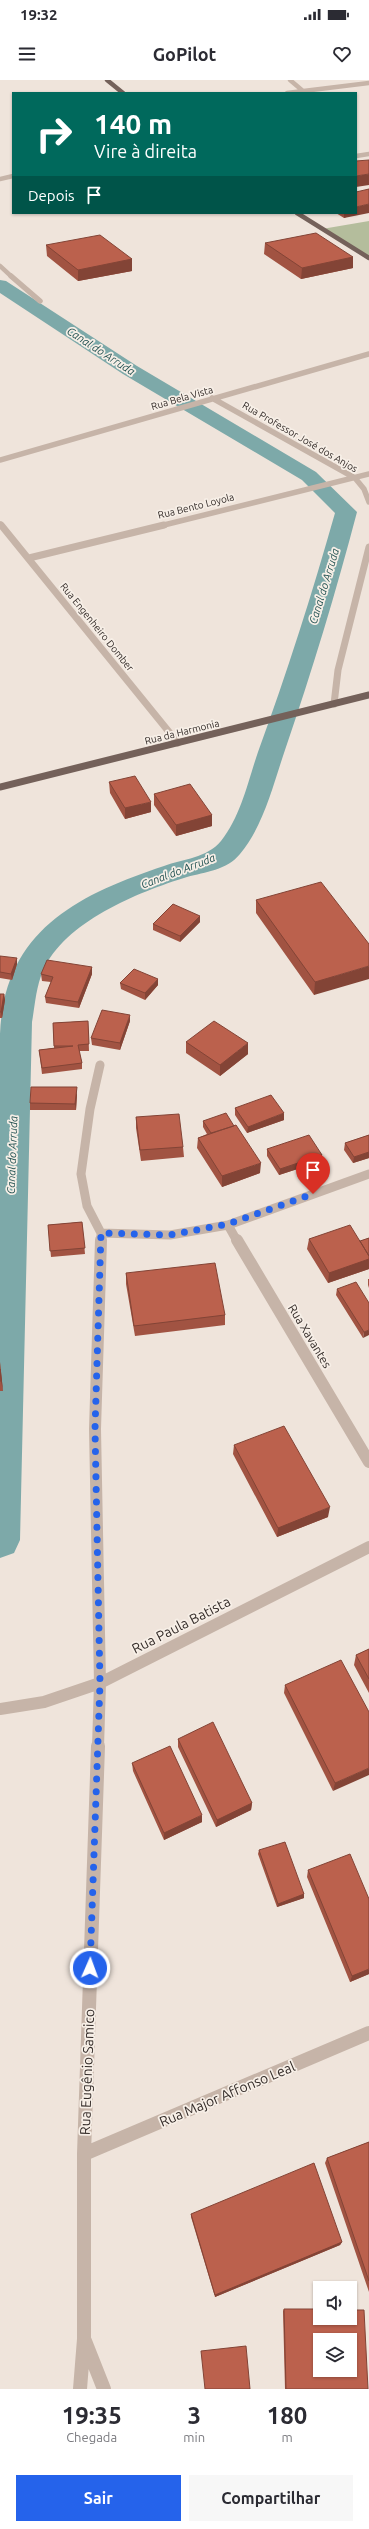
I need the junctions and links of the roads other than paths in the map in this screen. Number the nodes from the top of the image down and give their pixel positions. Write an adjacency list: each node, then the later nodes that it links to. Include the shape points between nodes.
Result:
1 (107, 80): 5 (main road)
2 (290, 80): 4 (street)
3 (369, 83): 4 (street)
4 (304, 91): 6 (street)
5 (122, 92)
6 (296, 92)
7 (369, 154): 8 (street)
8 (357, 156)
9 (12, 176): 10 (street)
10 (0, 178)
11 (299, 214): 12 (main road)
12 (369, 258)
13 (0, 266): 14 (street)
14 (40, 301)
15 (369, 354): 16 (street, Rua Bela Vista)
16 (212, 398): 17 (street, Rua Bela Vista); 19 (street, Rua Professor José dos Anjos)
17 (0, 460)
18 (369, 474): 19 (street, Rua Bento Loyola)
19 (355, 478): 20 (street, Rua Professor José dos Anjos, via 364,489); 23 (street, Rua Bento Loyola)
20 (369, 502)
21 (0, 524): 23 (street, Rua Engenheiro Domber)
22 (369, 547): 25 (street, via 338,670)
23 (29, 558): 26 (street, Rua Engenheiro Domber)
24 (369, 695): 25 (main road, Rua da Harmonia)
25 (334, 704): 26 (main road, Rua da Harmonia)
26 (178, 743): 27 (main road, Rua da Harmonia)
27 (0, 787)
28 (100, 1065): 31 (street, Rua Eugênio Samico, via 90,1109 81,1174 87,1206)
29 (369, 1174): 30 (street)
30 (228, 1224): 31 (street, via 170,1235); 32 (street, Rua Xavantes)
31 (101, 1233): 34 (street, Rua Eugênio Samico, via 95,1429)
32 (369, 1462)
33 (369, 1546): 34 (street, Rua Paula Batista)
34 (100, 1683): 35 (street, Rua Paula Batista, via 44,1702); 37 (street, Rua Eugênio Samico)
35 (0, 1709)
36 (369, 2033): 37 (street, Rua Major Affonso Leal)
37 (84, 2154): 38 (street, Rua Eugênio Samico)
38 (84, 2339): 39 (street, Rua Eugênio Samico); 40 (street)
39 (80, 2389)
40 (104, 2389)

